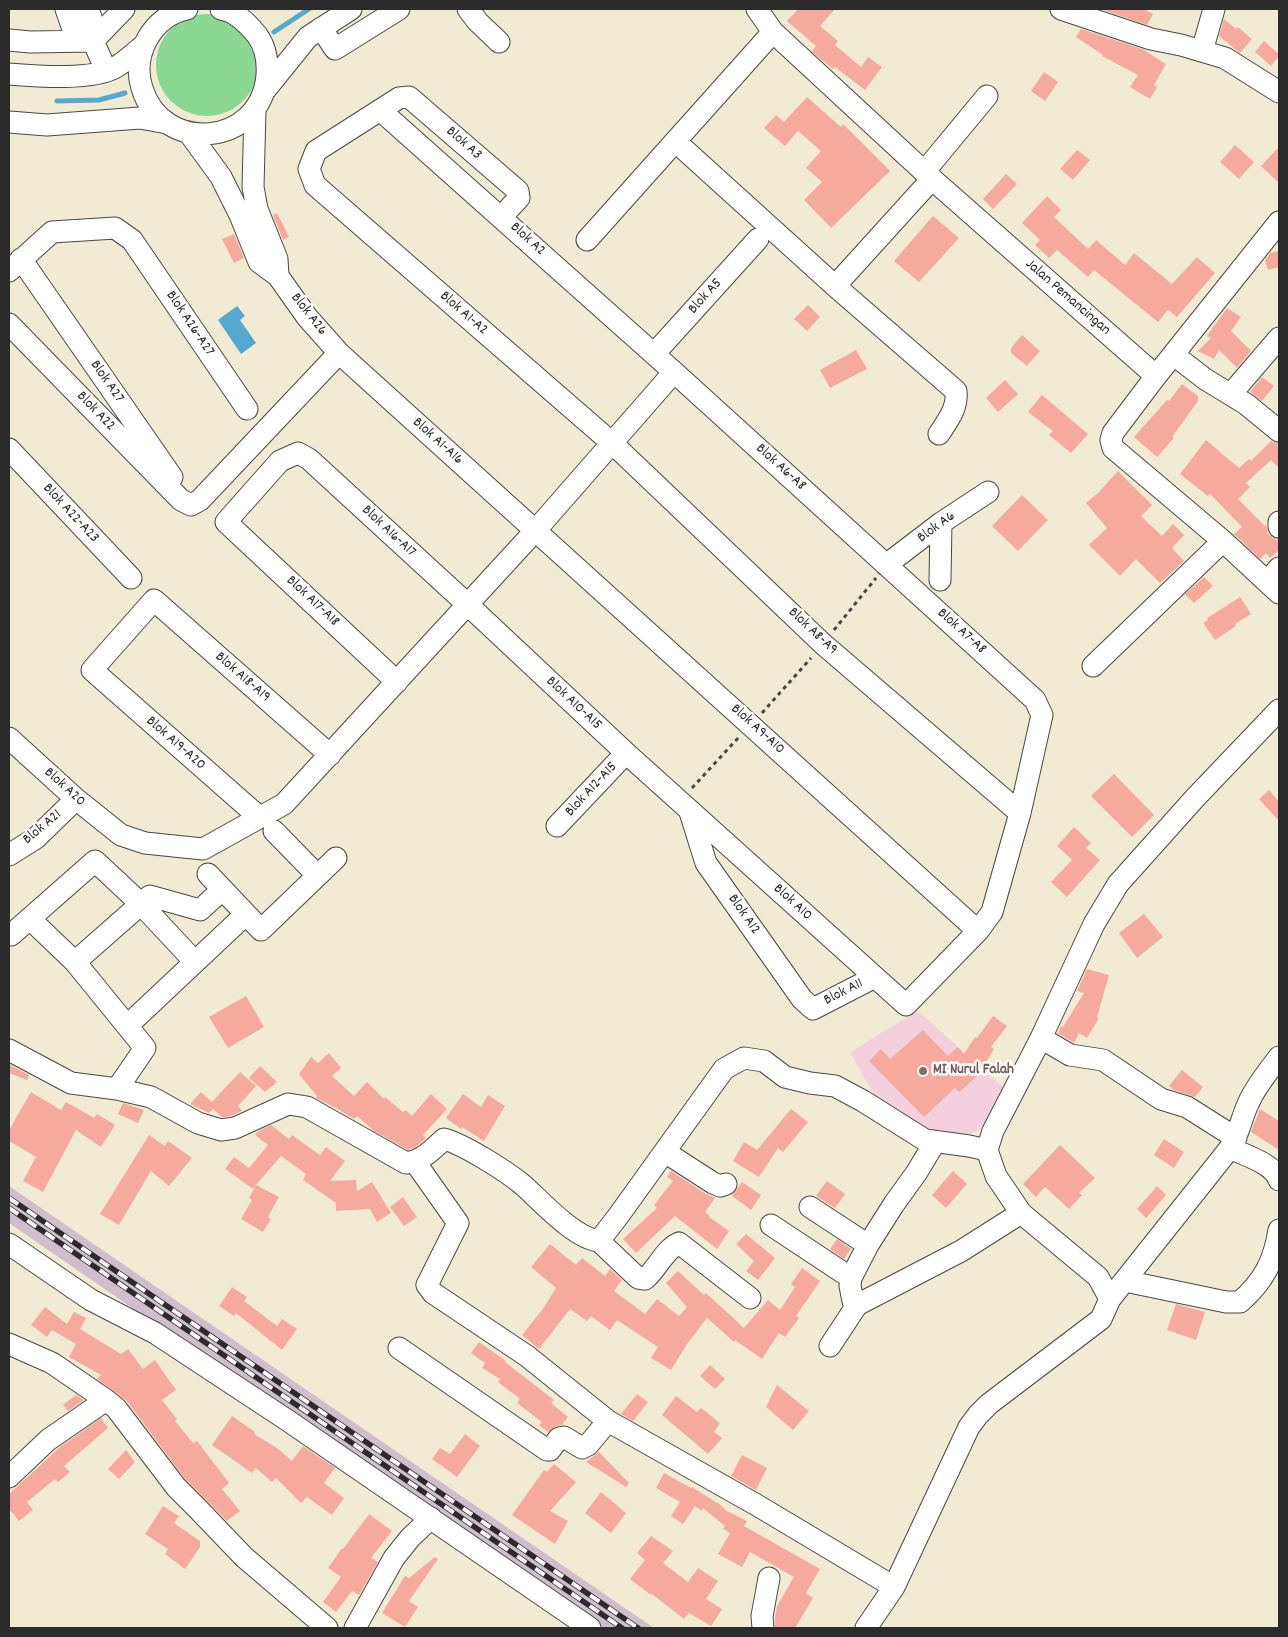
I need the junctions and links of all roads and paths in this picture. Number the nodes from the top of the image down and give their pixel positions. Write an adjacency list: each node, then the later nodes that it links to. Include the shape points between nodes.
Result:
1 (66, 9): 16 (street)
2 (88, 9): 16 (street, via 93,23)
3 (124, 9): 16 (street)
4 (188, 9): 18 (street, via 177,11 157,25)
5 (221, 9): 6 (street)
6 (226, 9): 22 (street, via 246,22 261,41 268,64)
7 (351, 9): 13 (street)
8 (399, 9): 13 (street, via 335,49)
9 (468, 9): 17 (street)
10 (757, 9): 14 (street, Jalan Pemancingan)
11 (1062, 9): 19 (street)
12 (1214, 9): 19 (street)
13 (322, 28): 22 (street, via 308,37)
14 (773, 32): 30 (street); 31 (street, Jalan Pemancingan)
15 (9, 40): 16 (street)
16 (85, 41): 20 (street)
17 (499, 42)
18 (144, 45): 20 (street, via 115,68); 28 (street, via 139,66 142,88 151,108)
19 (1202, 52): 23 (street, via 1225,58)
20 (106, 70): 21 (street, via 47,78)
21 (9, 74)
22 (266, 89): 25 (street)
23 (1279, 92)
24 (987, 96): 31 (street)
25 (255, 110): 29 (street, via 237,126 214,134); 32 (street, via 253,187)
26 (380, 110): 33 (street, Blok A2); 33 (street, Blok A3, via 399,98 409,97 518,191 519,198); 50 (street, Blok A1-A2, via 316,151 309,169 315,185)
27 (9, 122): 28 (street, via 47,125 140,118)
28 (167, 123): 29 (street)
29 (189, 133): 32 (street)
30 (676, 142): 36 (street); 38 (street)
31 (928, 175): 38 (street); 45 (street, Jalan Pemancingan)
32 (249, 212): 41 (street, Blok A26, via 259,262 278,276 307,317)
33 (501, 217): 42 (street, Blok A2)
34 (1279, 222): 43 (street)
35 (758, 239): 42 (street, Blok A5)
36 (587, 240)
37 (15, 265): 47 (street, Blok A26-A27, via 52,232 115,228 132,240); 54 (street, Blok A27)
38 (835, 286): 49 (street, via 956,391 957,402)
39 (9, 324): 54 (street, Blok A22)
40 (1279, 338): 46 (street)
41 (339, 353): 54 (street, via 200,500); 58 (street, Blok A1-A16)
42 (654, 354): 44 (street, Blok A2)
43 (1174, 355): 45 (street); 46 (street)
44 (674, 372): 50 (street, Blok A20); 60 (street, Blok A6-A8)
45 (1156, 376): 59 (street, via 1113,433 1113,448)
46 (1231, 394): 48 (street)
47 (247, 409)
48 (1279, 431)
49 (939, 434)
50 (612, 443): 58 (street, Blok A20); 66 (street, Blok A8-A9)
51 (9, 449): 61 (street, Blok A22-A23)
52 (309, 459): 65 (street, Blok A16-A17); 68 (street, Blok A17-A18, via 298,453 280,461 226,522)
53 (988, 492): 56 (street, Blok A6)
54 (186, 502)
55 (1279, 522): 57 (street)
56 (941, 524): 60 (street, Blok A6); 62 (street)
57 (1279, 527)
58 (535, 531): 65 (street, Blok A20); 70 (street, Blok A9-A10)
59 (1223, 541): 63 (street); 67 (street)
60 (886, 565): 66 (path); 76 (street, Blok A7-A8, via 1035,700 1042,715)
61 (131, 578)
62 (940, 580)
63 (1275, 581)
64 (154, 600): 73 (street, Blok A18-A19); 77 (street, Blok A19-A20, via 92,670)
65 (468, 604): 68 (street, Blok A20); 72 (street, Blok A10-A15)
66 (823, 644): 70 (path); 76 (street, Blok A8-A9)
67 (1093, 666)
68 (397, 682): 73 (street, Blok A20)
69 (1279, 710): 94 (street, via 1118,884 1094,924)
70 (751, 725): 75 (path); 87 (street, Blok A9-A10)
71 (9, 738): 74 (street, Blok A20)
72 (626, 753): 75 (street, Blok A10-A15); 78 (street, Blok A12-A15)
73 (330, 755): 77 (street, Blok A20)
74 (76, 800): 77 (street, Blok A20, via 122,834 145,843 204,848); 79 (street, Blok A21, via 36,838)
75 (685, 806): 91 (street, Blok A10); 92 (street, Blok A12, via 706,863 802,999)
76 (1020, 813): 87 (street, via 992,912)
77 (266, 824): 82 (street, Blok A19-A20)
78 (557, 826)
79 (9, 855)
80 (336, 858): 82 (street)
81 (208, 874): 83 (street)
82 (317, 875): 85 (street, via 261,930)
83 (222, 890): 84 (street, via 200,910 150,896); 85 (street)
84 (140, 903): 86 (street, via 95,861); 89 (street); 90 (street)
85 (245, 915): 90 (street)
86 (30, 918): 88 (street); 89 (street)
87 (978, 931): 91 (street, Blok A10, via 906,1004)
88 (11, 935)
89 (75, 962): 93 (street)
90 (195, 962): 93 (street)
91 (875, 977): 92 (street, Blok A11)
92 (813, 1009)
93 (127, 1026): 97 (street, via 145,1048)
94 (1040, 1038): 99 (street, via 1070,1055 1103,1060 1161,1099 1187,1107); 100 (street, via 993,1131)
95 (9, 1050): 97 (street, via 71,1083)
96 (1279, 1057): 99 (street, via 1248,1102)
97 (117, 1089): 102 (street, via 151,1097 198,1122 222,1130 235,1128 288,1104 307,1107 406,1163)
98 (935, 1142): 100 (street); 101 (street, via 925,1140 835,1086 785,1076 764,1061 744,1058 724,1068); 111 (street)
99 (1233, 1143): 103 (street, via 1268,1166); 113 (street)
100 (987, 1150): 106 (street, via 996,1176)
101 (665, 1152): 104 (street, via 714,1183); 109 (street)
102 (415, 1162): 109 (street, via 444,1140 453,1142 520,1183 577,1234); 121 (street, via 458,1223 426,1285 433,1293 527,1356)
103 (1279, 1180)
104 (726, 1184)
105 (810, 1206): 111 (street)
106 (1021, 1213): 115 (street, via 1098,1277); 116 (street, via 961,1251)
107 (771, 1225): 112 (street)
108 (1279, 1230): 113 (street, via 1270,1263 1257,1287 1240,1302)
109 (598, 1241): 114 (street, via 638,1278 645,1279 670,1247 679,1243)
110 (9, 1244): 123 (street, via 91,1300 154,1333)
111 (868, 1245): 112 (street)
112 (851, 1278): 116 (street, via 853,1301)
113 (1124, 1281): 115 (street)
114 (750, 1298)
115 (1110, 1299): 125 (street, via 1101,1319 989,1404 969,1428)
116 (857, 1305): 118 (street)
117 (9, 1344): 120 (street, via 52,1364)
118 (830, 1346)
119 (399, 1348): 121 (street, via 547,1450 564,1437 582,1448)
120 (106, 1400): 122 (street, via 48,1440); 126 (street, via 116,1408 196,1508 244,1557)
121 (608, 1421): 125 (street)
122 (9, 1477)
123 (431, 1518): 127 (street, via 394,1558); 128 (street)
124 (769, 1578): 129 (street)
125 (894, 1587): 130 (street)
126 (327, 1628)
127 (356, 1628)
128 (590, 1628)
129 (763, 1628)
130 (866, 1628)

